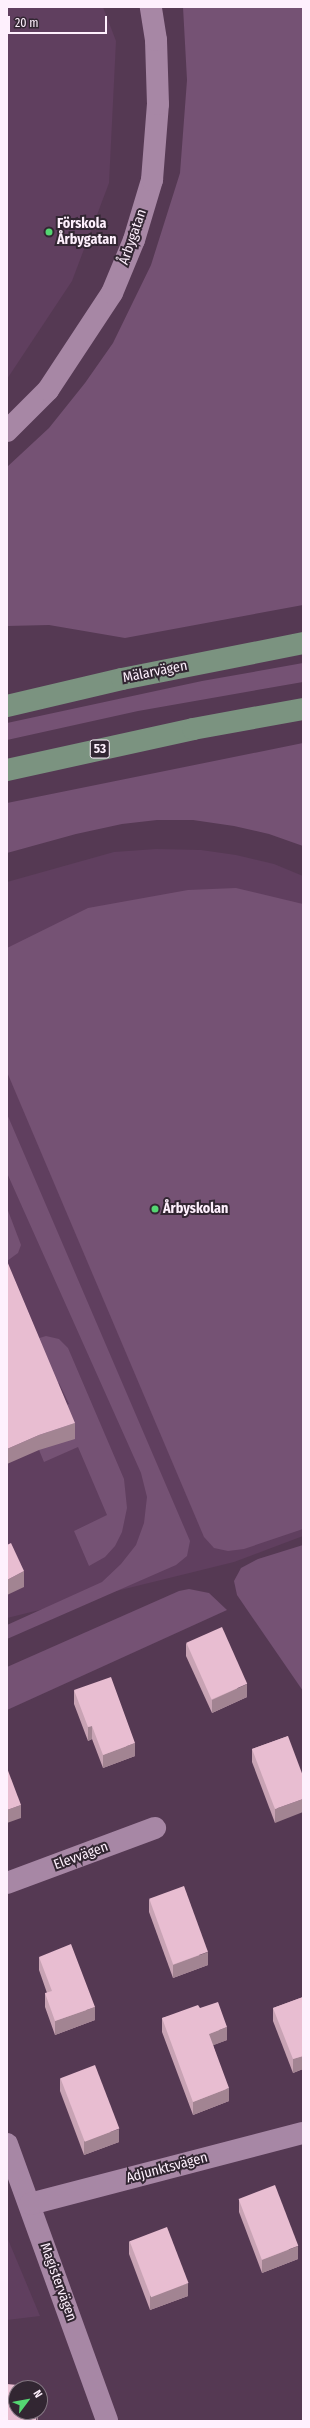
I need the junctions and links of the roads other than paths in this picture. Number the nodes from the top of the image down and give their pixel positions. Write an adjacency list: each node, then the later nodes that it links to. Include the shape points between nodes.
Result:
1 (151, 7): 2 (street, Årbygatan, via 156,40 158,104 152,180 134,240 108,300 48,390)
2 (7, 431)
3 (303, 643): 4 (main road, Mälarvägen, via 122,678)
4 (7, 706)
5 (303, 709): 6 (main road, 53, via 193,729)
6 (7, 770)
7 (155, 1828): 8 (street, Elevvägen)
8 (7, 1883)
9 (303, 2133): 11 (street, Adjunktsvägen)
10 (7, 2144): 11 (street, Magistervägen)
11 (30, 2204): 12 (street, Magistervägen)
12 (107, 2421)

